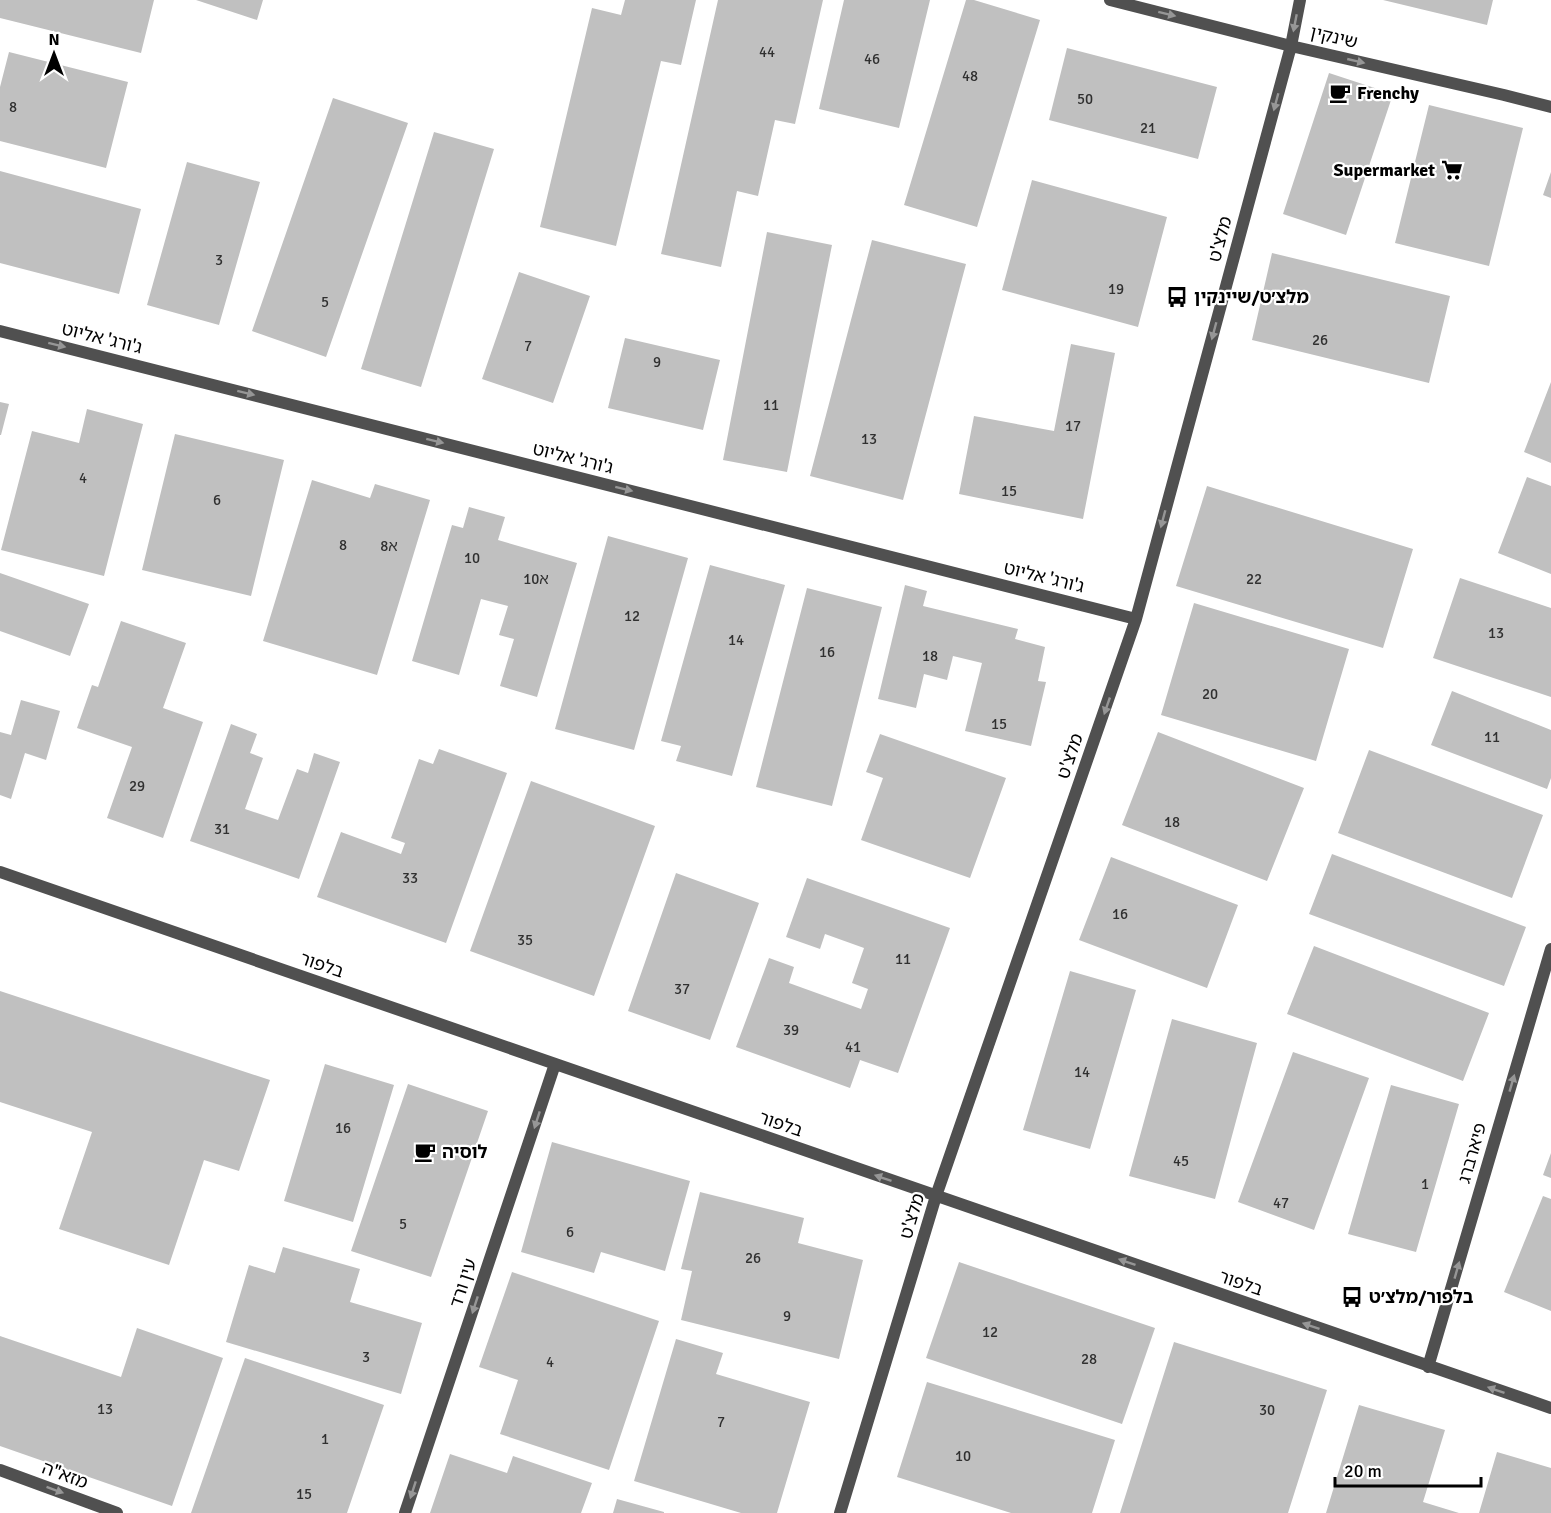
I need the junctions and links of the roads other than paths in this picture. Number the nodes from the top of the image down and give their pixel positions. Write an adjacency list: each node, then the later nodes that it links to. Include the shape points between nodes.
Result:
1 (1110, 0): 3 (street, שינקין, one-way to 3)
2 (1300, 0): 3 (street, מלצ'ט, one-way to 3)
3 (1291, 46): 4 (street, שינקין, one-way to 4); 6 (street, מלצ'ט, one-way to 6)
4 (1551, 108)
5 (0, 331): 6 (street, ג'ורג' אליוט, one-way to 6)
6 (1136, 619): 10 (street, מלצ'ט, one-way to 10)
7 (0, 872): 9 (street, בלפור)
8 (1551, 949): 11 (street, פיארברג, one-way to 8)
9 (555, 1064): 10 (street, בלפור, one-way to 9); 15 (street, עין ורד, one-way to 15)
10 (936, 1196): 11 (street, בלפור, one-way to 10); 16 (street, מלצ'ט)
11 (1428, 1366): 12 (street, בלפור, one-way to 11)
12 (1551, 1408)
13 (0, 1470): 14 (street, מזא"ה, one-way to 14)
14 (117, 1513)
15 (405, 1513)
16 (840, 1513)

